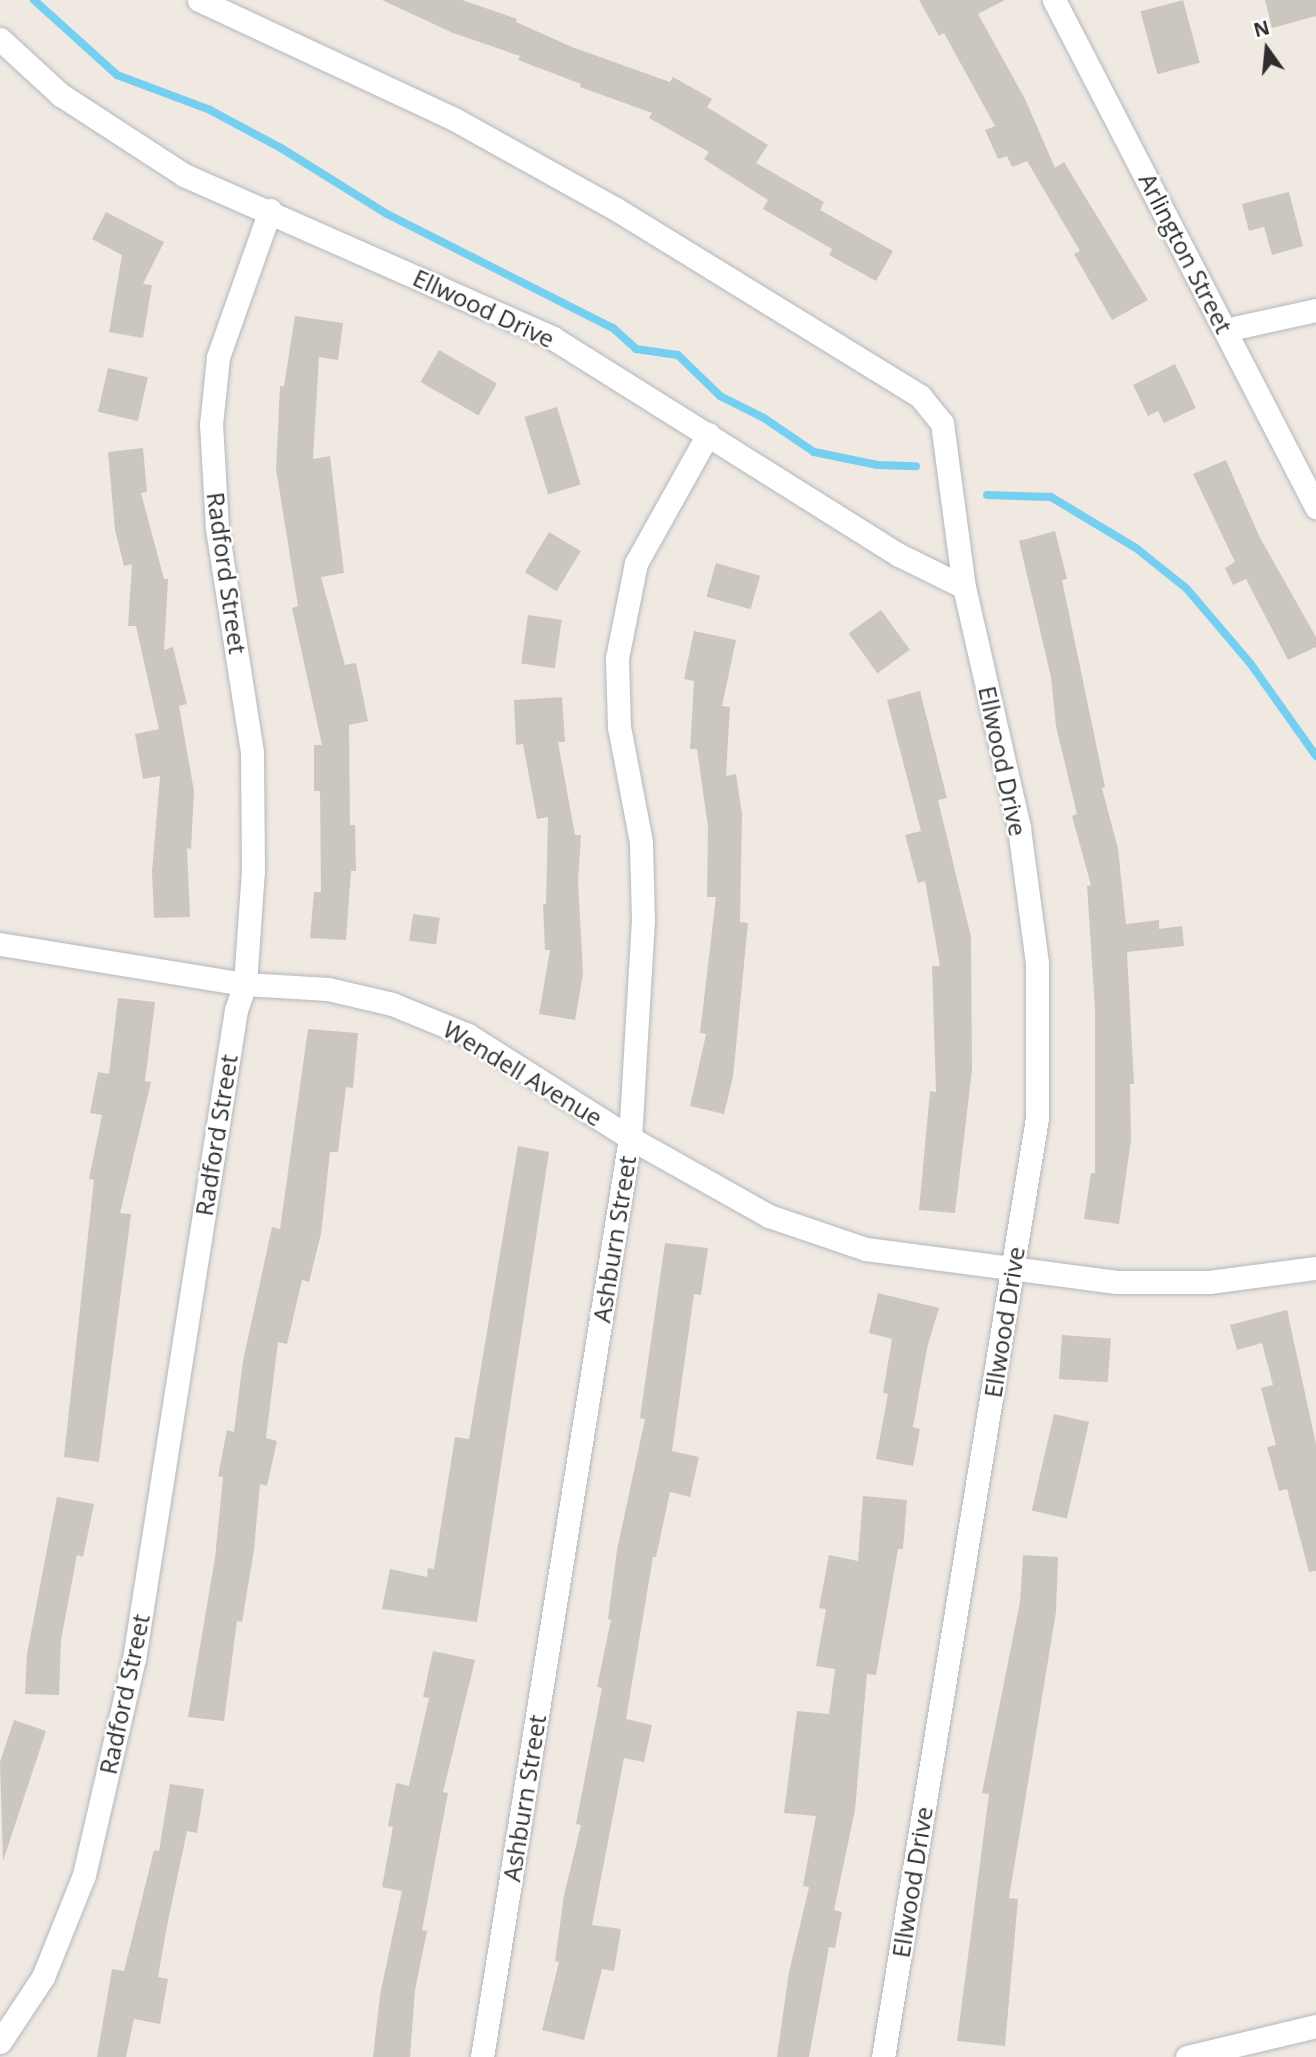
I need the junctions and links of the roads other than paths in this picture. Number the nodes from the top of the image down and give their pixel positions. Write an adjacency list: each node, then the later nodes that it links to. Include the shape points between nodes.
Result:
1 (199, 0): 9 (street, Ellwood Drive, via 454,119 676,245 920,396 942,423)
2 (1054, 0): 6 (street, Arlington Street)
3 (0, 39): 4 (street, Ellwood Drive, via 61,95 184,175)
4 (270, 210): 7 (street, Ellwood Drive, via 553,338); 11 (street, Radford Street, via 218,357 211,425 217,528 252,752 253,871)
5 (1316, 310): 6 (street)
6 (1225, 330): 8 (street, Arlington Street)
7 (708, 434): 9 (street, Ellwood Drive, via 898,555); 12 (street, Ashburn Street, via 636,563 617,658 619,727 641,842 643,921)
8 (1316, 507)
9 (964, 587): 14 (street, Ellwood Drive, via 1019,828 1037,963 1037,1118)
10 (0, 944): 11 (street, Wendell Avenue)
11 (245, 984): 12 (street, Wendell Avenue, via 328,989 405,1009 468,1035); 16 (street, Radford Street, via 236,1010 134,1659 94,1835 84,1875 43,1977)
12 (630, 1138): 14 (street, Wendell Avenue, via 769,1216 866,1250); 17 (street, Ashburn Street)
13 (1316, 1268): 14 (street, Wendell Avenue, via 1209,1282 1117,1282)
14 (1013, 1271): 18 (street, Ellwood Drive)
15 (1316, 2026): 19 (street)
16 (0, 2042)
17 (482, 2057)
18 (883, 2057)
19 (1187, 2057)

